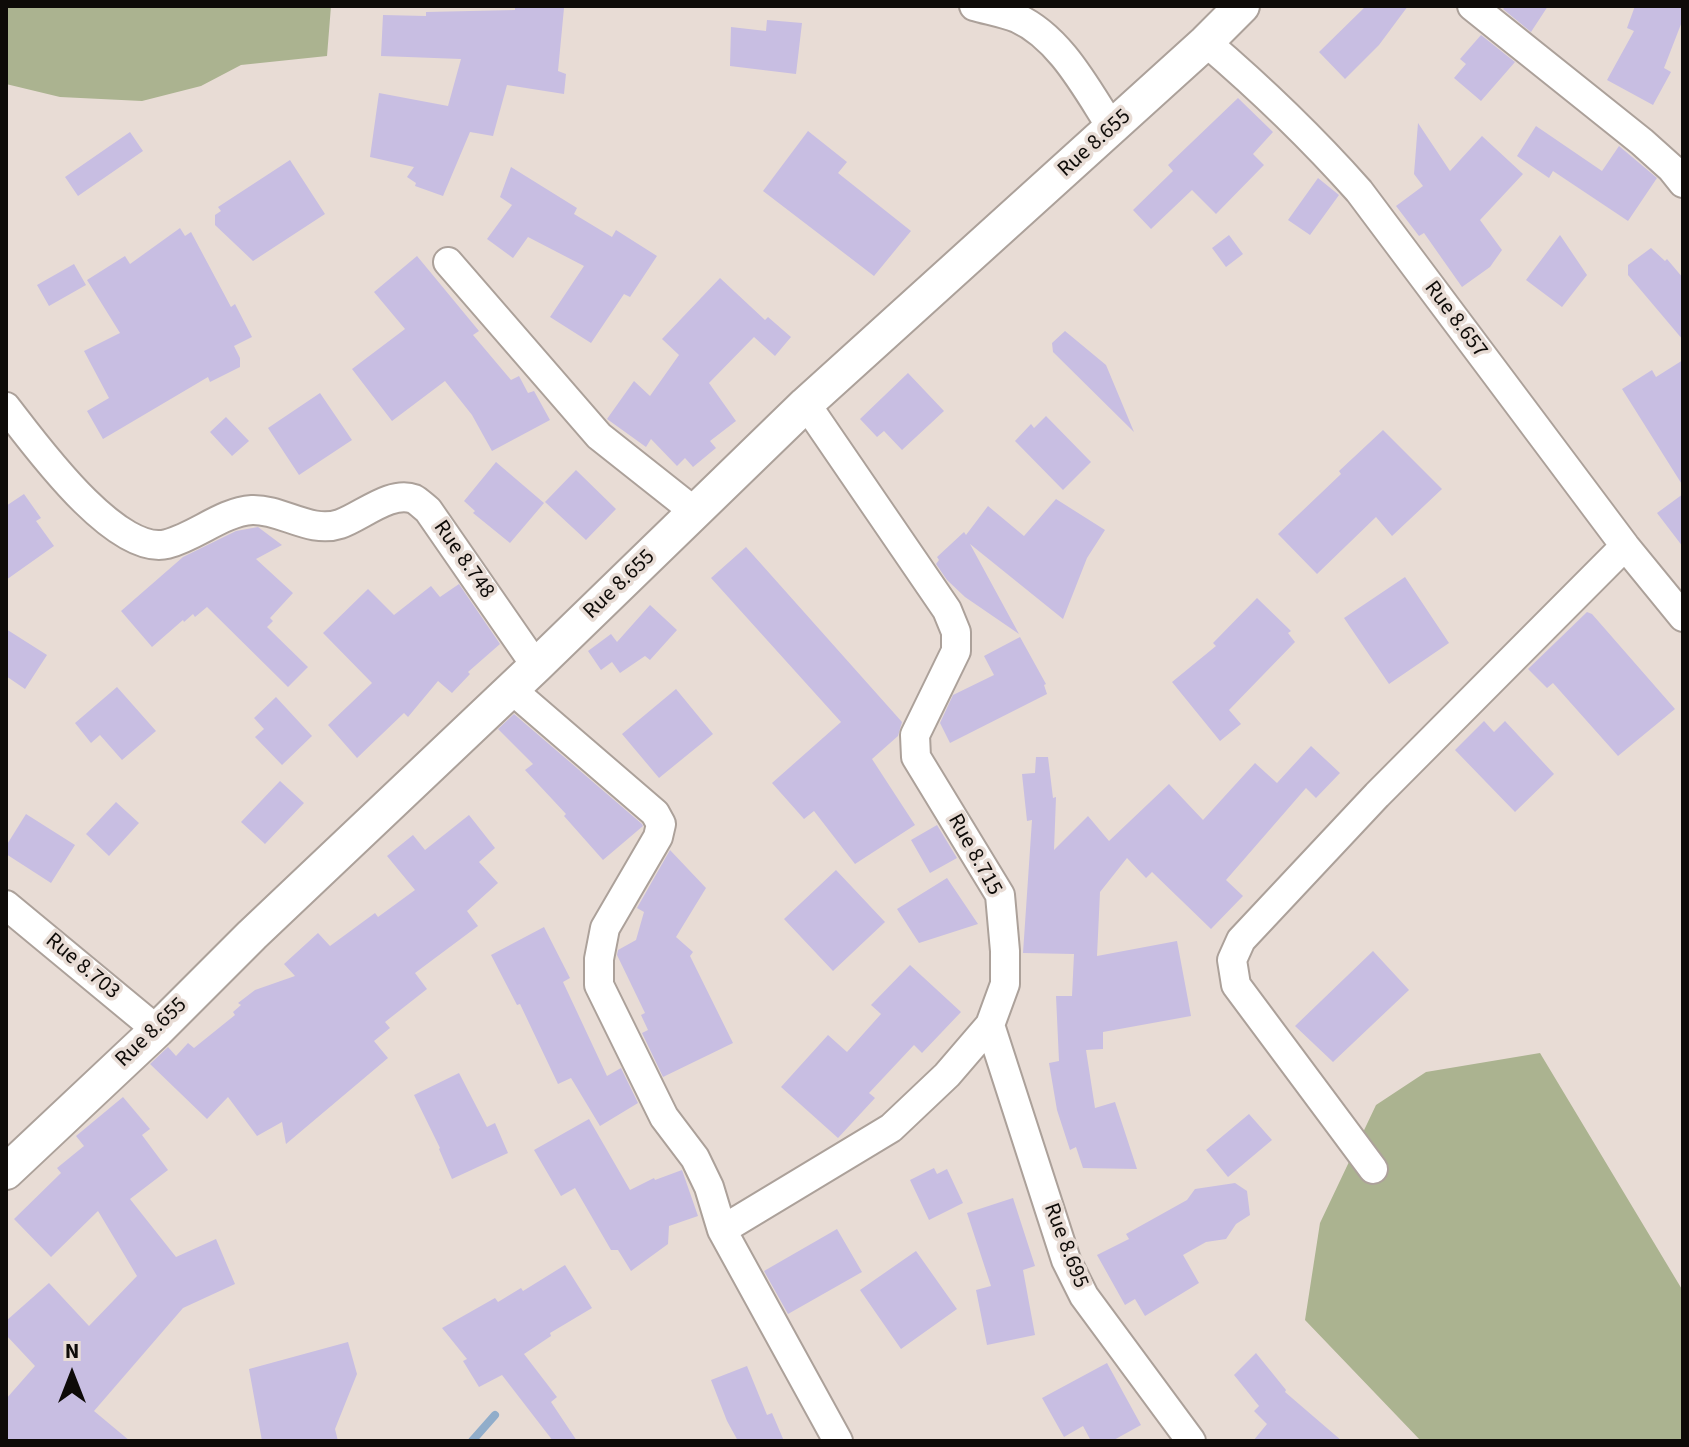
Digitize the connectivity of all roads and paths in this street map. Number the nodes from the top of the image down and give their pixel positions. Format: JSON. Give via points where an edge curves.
{"nodes":[{"id":1,"x":974,"y":6,"type":"edge"},
{"id":2,"x":1242,"y":6,"type":"edge"},
{"id":3,"x":1472,"y":6,"type":"edge"},
{"id":4,"x":1206,"y":42,"type":"junction"},
{"id":5,"x":1112,"y":128,"type":"junction"},
{"id":6,"x":1683,"y":183,"type":"edge"},
{"id":7,"x":448,"y":262,"type":"dead end"},
{"id":8,"x":806,"y":404,"type":"junction"},
{"id":9,"x":6,"y":407,"type":"edge"},
{"id":10,"x":695,"y":512,"type":"junction"},
{"id":11,"x":1625,"y":546,"type":"junction"},
{"id":12,"x":1683,"y":617,"type":"edge"},
{"id":13,"x":536,"y":666,"type":"junction"},
{"id":14,"x":511,"y":689,"type":"junction"},
{"id":15,"x":6,"y":905,"type":"edge"},
{"id":16,"x":990,"y":1025,"type":"junction"},
{"id":17,"x":157,"y":1030,"type":"junction"},
{"id":18,"x":1373,"y":1169,"type":"dead end"},
{"id":19,"x":6,"y":1172,"type":"edge"},
{"id":20,"x":722,"y":1230,"type":"junction"},
{"id":21,"x":838,"y":1441,"type":"edge"},
{"id":22,"x":1191,"y":1441,"type":"edge"}],
"edges":[{"from":1,"to":5,"type":"street","via":[[1018,19],[1049,40]]},
{"from":2,"to":4,"type":"street","name":"Rue 8.655"},
{"from":3,"to":6,"type":"street","via":[[1642,142]]},
{"from":4,"to":5,"type":"street","name":"Rue 8.655"},
{"from":4,"to":11,"type":"street","name":"Rue 8.657","via":[[1261,89],[1359,191]]},
{"from":5,"to":8,"type":"street","name":"Rue 8.655"},
{"from":7,"to":10,"type":"street","via":[[599,436]]},
{"from":8,"to":10,"type":"street","name":"Rue 8.655"},
{"from":8,"to":16,"type":"street","name":"Rue 8.715","via":[[947,610],[956,632],[956,651],[915,735],[916,757],[1000,895],[1005,984]]},
{"from":9,"to":13,"type":"street","name":"Rue 8.748","via":[[98,516],[133,538],[164,545],[235,512],[255,510],[330,527],[394,499],[413,499],[428,510]]},
{"from":10,"to":13,"type":"street","name":"Rue 8.655"},
{"from":11,"to":12,"type":"street","name":"Rue 8.657"},
{"from":11,"to":18,"type":"street","via":[[1377,795],[1241,940],[1232,960],[1236,985]]},
{"from":13,"to":14,"type":"street","name":"Rue 8.655"},
{"from":14,"to":17,"type":"street","name":"Rue 8.655"},
{"from":14,"to":20,"type":"street","via":[[655,813],[661,824],[605,928],[599,985],[664,1117],[695,1158]]},
{"from":15,"to":17,"type":"street","name":"Rue 8.703"},
{"from":16,"to":20,"type":"street","name":"Rue 8.715","via":[[891,1128]]},
{"from":16,"to":22,"type":"street","name":"Rue 8.695","via":[[1066,1260],[1084,1296]]},
{"from":17,"to":19,"type":"street","name":"Rue 8.655"},
{"from":20,"to":21,"type":"street"}]}
